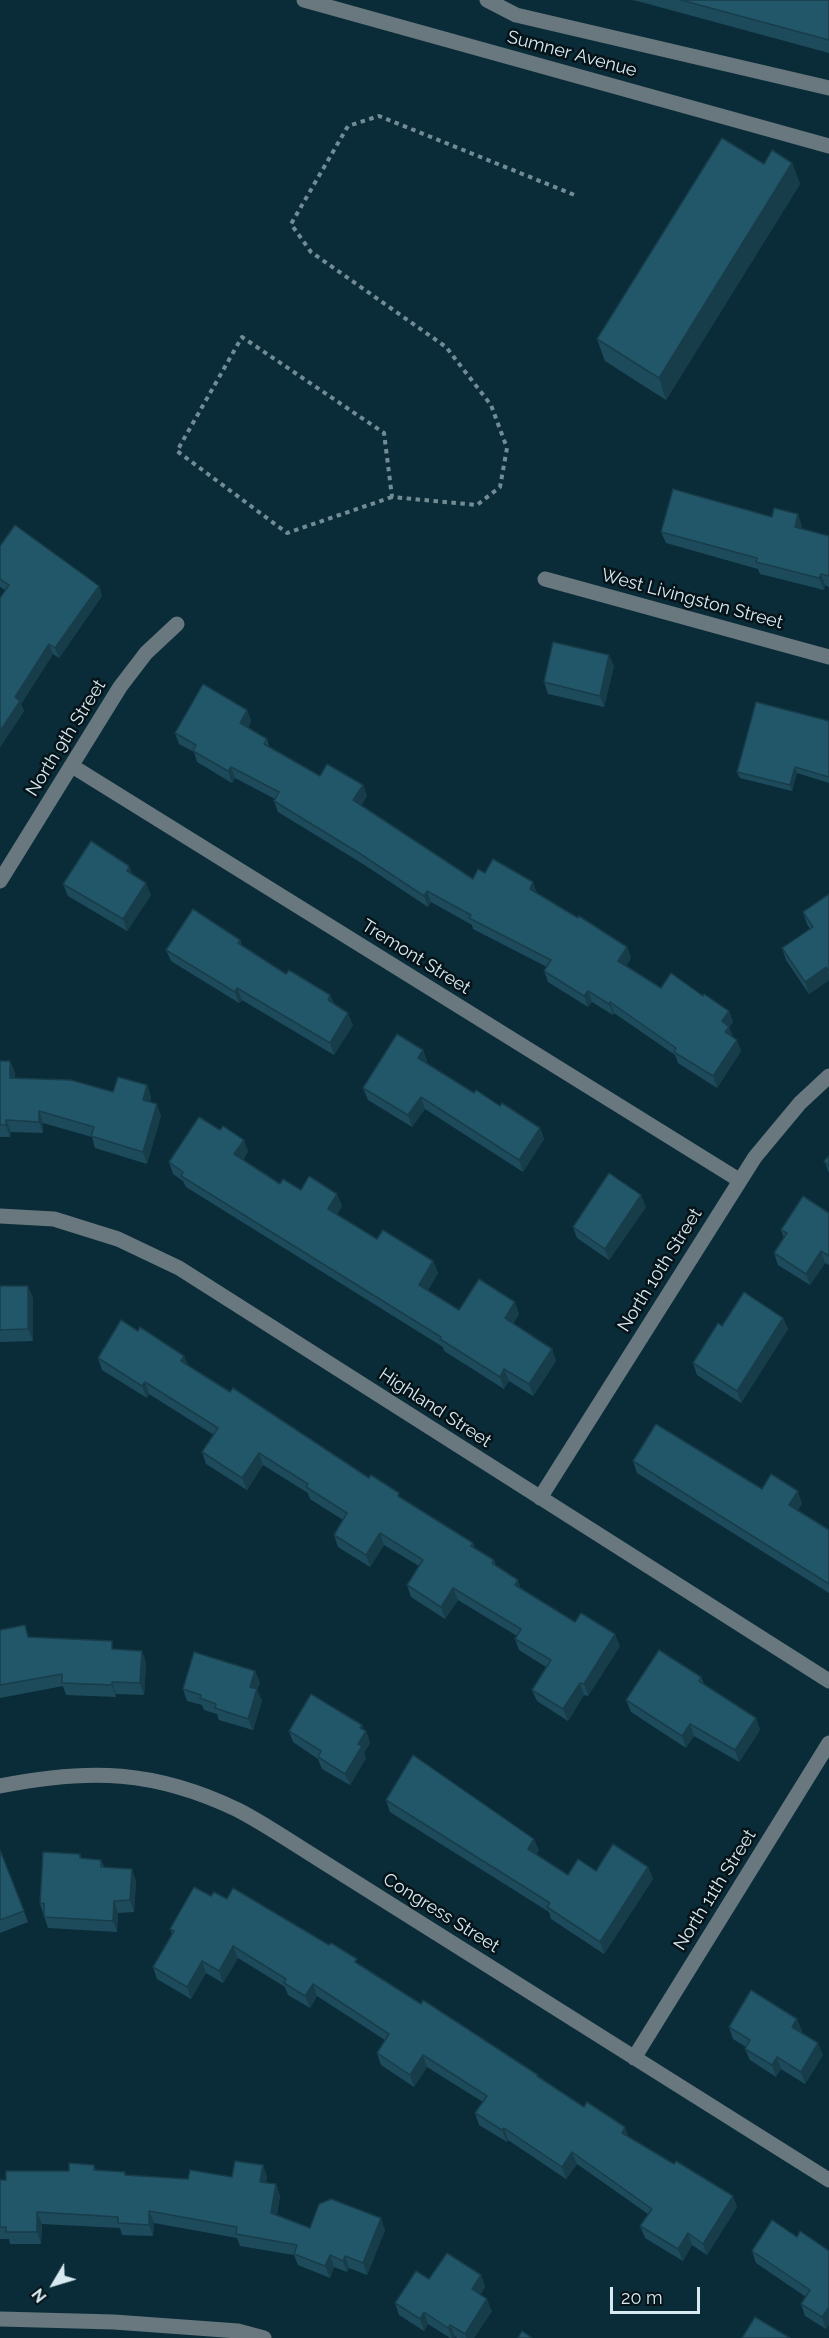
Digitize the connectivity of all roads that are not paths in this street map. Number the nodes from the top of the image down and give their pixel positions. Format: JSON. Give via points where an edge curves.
{"nodes":[{"id":1,"x":304,"y":0,"type":"edge"},
{"id":2,"x":487,"y":0,"type":"edge"},
{"id":3,"x":334,"y":4,"type":"edge"},
{"id":4,"x":829,"y":88,"type":"edge"},
{"id":5,"x":829,"y":146,"type":"edge"},
{"id":6,"x":544,"y":579,"type":"dead end"},
{"id":7,"x":177,"y":624,"type":"dead end"},
{"id":8,"x":829,"y":657,"type":"edge"},
{"id":9,"x":72,"y":766,"type":"junction"},
{"id":10,"x":0,"y":881,"type":"edge"},
{"id":11,"x":829,"y":1076,"type":"edge"},
{"id":12,"x":740,"y":1180,"type":"junction"},
{"id":13,"x":0,"y":1216,"type":"edge"},
{"id":14,"x":540,"y":1498,"type":"junction"},
{"id":15,"x":829,"y":1681,"type":"edge"},
{"id":16,"x":829,"y":1743,"type":"edge"},
{"id":17,"x":0,"y":1786,"type":"edge"},
{"id":18,"x":634,"y":2058,"type":"junction"},
{"id":19,"x":829,"y":2180,"type":"edge"},
{"id":20,"x":0,"y":2319,"type":"edge"},
{"id":21,"x":264,"y":2338,"type":"edge"}],
"edges":[{"from":1,"to":3,"type":"street","name":"Sumner Avenue"},
{"from":2,"to":4,"type":"street","via":[[516,15]]},
{"from":3,"to":5,"type":"street","name":"Sumner Avenue"},
{"from":6,"to":8,"type":"street","name":"West Livingston Street"},
{"from":7,"to":9,"type":"street","name":"North 9th Street","via":[[146,653],[120,687]]},
{"from":9,"to":10,"type":"street","name":"North 9th Street"},
{"from":9,"to":12,"type":"street","name":"Tremont Street"},
{"from":11,"to":12,"type":"street","name":"North 10th Street","via":[[800,1103]]},
{"from":12,"to":14,"type":"street","name":"North 10th Street"},
{"from":13,"to":14,"type":"street","name":"Highland Street","via":[[54,1219],[118,1239],[179,1268]]},
{"from":14,"to":15,"type":"street","name":"Highland Street"},
{"from":16,"to":18,"type":"street","name":"North 11th Street"},
{"from":17,"to":18,"type":"street","name":"Congress Street","via":[[99,1773],[152,1779],[202,1794],[240,1811],[317,1858]]},
{"from":18,"to":19,"type":"street","name":"Congress Street"},
{"from":20,"to":21,"type":"street","via":[[114,2322],[238,2331]]}]}
